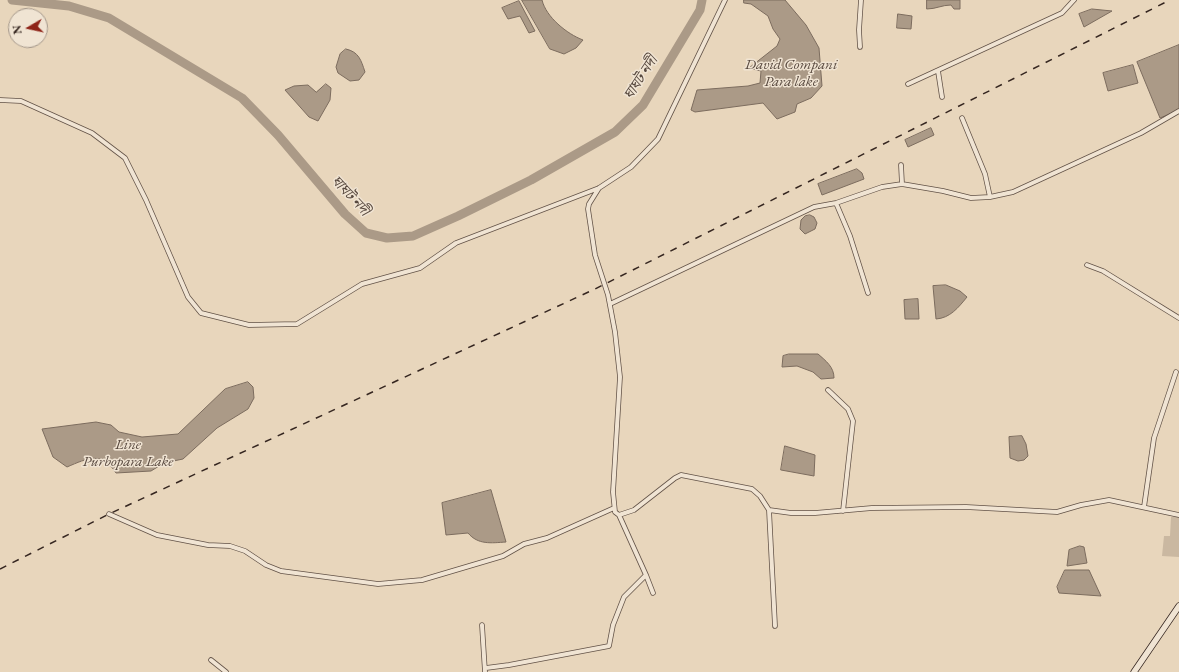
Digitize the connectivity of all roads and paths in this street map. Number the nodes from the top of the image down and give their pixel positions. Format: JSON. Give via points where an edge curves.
{"nodes":[{"id":1,"x":725,"y":0,"type":"edge"},
{"id":2,"x":861,"y":0,"type":"edge"},
{"id":3,"x":1074,"y":0,"type":"edge"},
{"id":4,"x":860,"y":47,"type":"dead end"},
{"id":5,"x":938,"y":71,"type":"junction"},
{"id":6,"x":908,"y":84,"type":"dead end"},
{"id":7,"x":942,"y":97,"type":"dead end"},
{"id":8,"x":0,"y":100,"type":"edge"},
{"id":9,"x":1179,"y":111,"type":"edge"},
{"id":10,"x":962,"y":118,"type":"dead end"},
{"id":11,"x":901,"y":165,"type":"dead end"},
{"id":12,"x":902,"y":184,"type":"junction"},
{"id":13,"x":599,"y":188,"type":"junction"},
{"id":14,"x":990,"y":197,"type":"junction"},
{"id":15,"x":836,"y":203,"type":"junction"},
{"id":16,"x":1087,"y":265,"type":"dead end"},
{"id":17,"x":868,"y":293,"type":"dead end"},
{"id":18,"x":610,"y":304,"type":"junction"},
{"id":19,"x":1179,"y":318,"type":"edge"},
{"id":20,"x":1176,"y":372,"type":"dead end"},
{"id":21,"x":828,"y":390,"type":"dead end"},
{"id":22,"x":1144,"y":507,"type":"junction"},
{"id":23,"x":614,"y":508,"type":"junction"},
{"id":24,"x":769,"y":510,"type":"junction"},
{"id":25,"x":842,"y":511,"type":"junction"},
{"id":26,"x":109,"y":514,"type":"dead end"},
{"id":27,"x":619,"y":515,"type":"junction"},
{"id":28,"x":1179,"y":515,"type":"edge"},
{"id":29,"x":646,"y":575,"type":"junction"},
{"id":30,"x":653,"y":593,"type":"dead end"},
{"id":31,"x":1179,"y":606,"type":"edge"},
{"id":32,"x":1176,"y":615,"type":"edge"},
{"id":33,"x":482,"y":625,"type":"dead end"},
{"id":34,"x":775,"y":626,"type":"dead end"},
{"id":35,"x":211,"y":660,"type":"dead end"},
{"id":36,"x":486,"y":670,"type":"edge"},
{"id":37,"x":226,"y":672,"type":"edge"},
{"id":38,"x":1134,"y":672,"type":"edge"}],
"edges":[{"from":1,"to":13,"type":"street","via":[[658,139],[631,167]]},
{"from":2,"to":4,"type":"street"},
{"from":3,"to":5,"type":"street","via":[[1062,13]]},
{"from":5,"to":6,"type":"street"},
{"from":5,"to":7,"type":"street"},
{"from":8,"to":13,"type":"street","via":[[21,101],[92,132],[125,158],[188,297],[202,313],[249,325],[297,324],[362,284],[420,268],[456,244]]},
{"from":9,"to":14,"type":"street","via":[[1141,133],[1013,192]]},
{"from":10,"to":14,"type":"street","via":[[984,174]]},
{"from":11,"to":12,"type":"street"},
{"from":12,"to":14,"type":"street","via":[[943,190],[971,198]]},
{"from":12,"to":15,"type":"street","via":[[882,187]]},
{"from":13,"to":18,"type":"street","via":[[588,209],[597,264]]},
{"from":15,"to":17,"type":"street","via":[[850,236]]},
{"from":15,"to":18,"type":"street","via":[[814,207]]},
{"from":16,"to":19,"type":"street","via":[[1103,271]]},
{"from":18,"to":23,"type":"street","via":[[616,332],[621,389]]},
{"from":20,"to":22,"type":"street","via":[[1154,438]]},
{"from":21,"to":25,"type":"street","via":[[848,409],[853,421]]},
{"from":22,"to":25,"type":"street","via":[[1109,500],[1057,512],[966,507],[872,508]]},
{"from":22,"to":28,"type":"street"},
{"from":23,"to":26,"type":"street","via":[[547,538],[524,544],[502,556],[458,571],[422,580],[378,584],[281,571],[230,546],[157,536]]},
{"from":23,"to":27,"type":"street"},
{"from":24,"to":25,"type":"street","via":[[791,513]]},
{"from":24,"to":27,"type":"street","via":[[760,496],[752,490],[681,475],[650,500],[634,510]]},
{"from":24,"to":34,"type":"street"},
{"from":27,"to":29,"type":"street"},
{"from":29,"to":30,"type":"street"},
{"from":29,"to":36,"type":"street","via":[[624,597],[613,625],[609,646]]},
{"from":31,"to":32,"type":"main road"},
{"from":32,"to":38,"type":"main road"},
{"from":33,"to":36,"type":"street"},
{"from":35,"to":37,"type":"street"}]}
